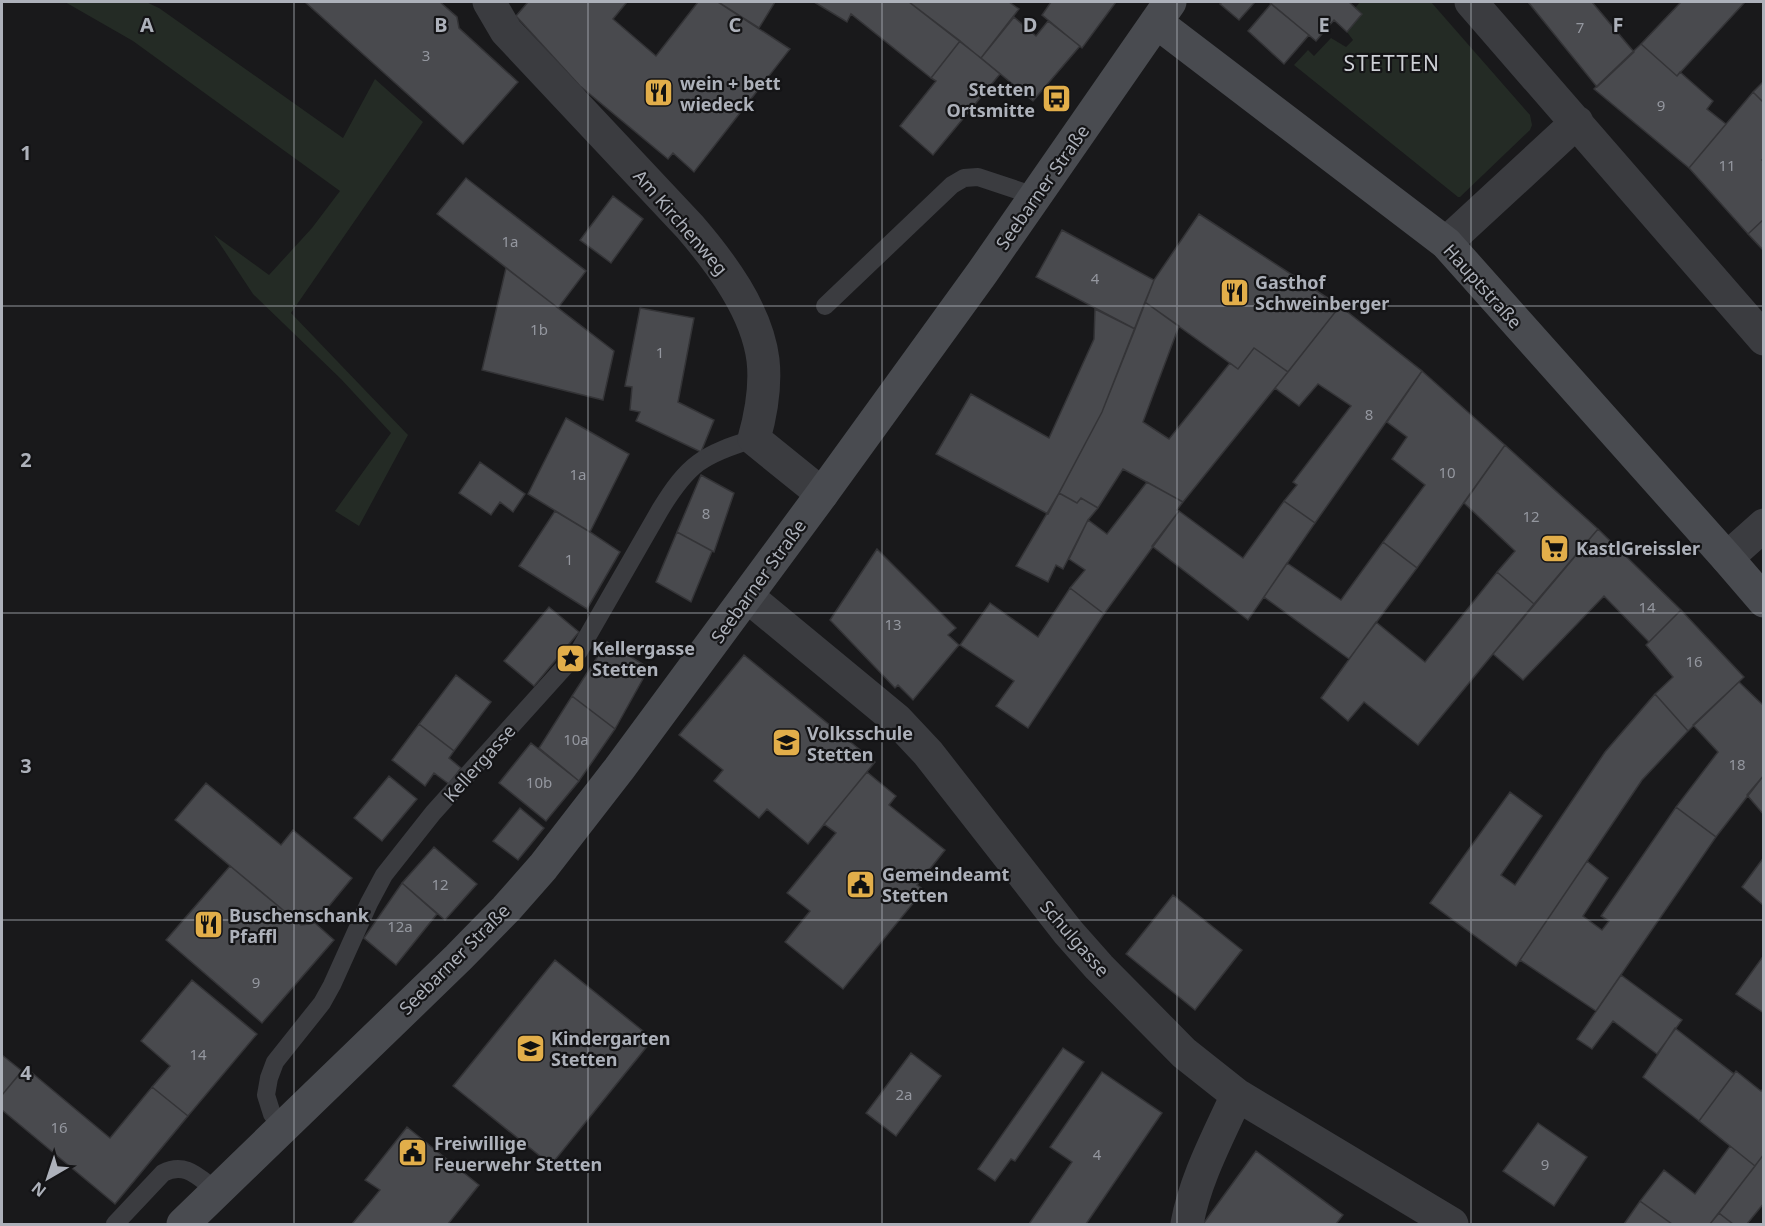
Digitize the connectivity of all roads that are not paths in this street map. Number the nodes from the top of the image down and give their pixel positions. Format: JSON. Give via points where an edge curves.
{"nodes":[{"id":1,"x":489,"y":2,"type":"edge"},
{"id":2,"x":1471,"y":2,"type":"edge"},
{"id":3,"x":1163,"y":12,"type":"edge"},
{"id":4,"x":1577,"y":122,"type":"junction"},
{"id":5,"x":1035,"y":196,"type":"junction"},
{"id":6,"x":1446,"y":243,"type":"junction"},
{"id":7,"x":825,"y":306,"type":"dead end"},
{"id":8,"x":1764,"y":339,"type":"edge"},
{"id":9,"x":754,"y":439,"type":"junction"},
{"id":10,"x":822,"y":494,"type":"junction"},
{"id":11,"x":1764,"y":525,"type":"edge"},
{"id":12,"x":1728,"y":558,"type":"junction"},
{"id":13,"x":747,"y":596,"type":"junction"},
{"id":14,"x":1764,"y":601,"type":"edge"},
{"id":15,"x":1238,"y":1095,"type":"junction"},
{"id":16,"x":282,"y":1128,"type":"junction"},
{"id":17,"x":216,"y":1191,"type":"junction"},
{"id":18,"x":115,"y":1224,"type":"edge"},
{"id":19,"x":183,"y":1224,"type":"edge"},
{"id":20,"x":1187,"y":1224,"type":"edge"},
{"id":21,"x":1452,"y":1224,"type":"edge"}],
"edges":[{"from":1,"to":9,"type":"street","name":"Am Kirchenweg","via":[[506,31],[690,227],[732,282],[758,338],[763,361],[761,414]]},
{"from":2,"to":4,"type":"street"},
{"from":3,"to":5,"type":"main road","name":"Seebarner Straße"},
{"from":3,"to":6,"type":"main road","name":"Hauptstraße"},
{"from":4,"to":6,"type":"street"},
{"from":4,"to":8,"type":"street"},
{"from":5,"to":7,"type":"lane","via":[[978,177],[964,178]]},
{"from":5,"to":10,"type":"main road","name":"Seebarner Straße"},
{"from":6,"to":12,"type":"main road","name":"Hauptstraße"},
{"from":9,"to":10,"type":"street"},
{"from":9,"to":16,"type":"lane","name":"Kellergasse","via":[[726,447],[688,469],[579,651],[433,813],[384,875],[327,994],[275,1062],[266,1095]]},
{"from":10,"to":13,"type":"main road","name":"Seebarner Straße"},
{"from":11,"to":12,"type":"street"},
{"from":12,"to":14,"type":"main road","name":"Hauptstraße"},
{"from":13,"to":15,"type":"street","name":"Schulgasse","via":[[913,736],[1098,967],[1184,1053]]},
{"from":13,"to":16,"type":"main road","name":"Seebarner Straße","via":[[543,867],[458,958]]},
{"from":15,"to":20,"type":"street","via":[[1208,1159]]},
{"from":15,"to":21,"type":"street","name":"Schulgasse"},
{"from":16,"to":17,"type":"main road","name":"Seebarner Straße"},
{"from":17,"to":18,"type":"lane","via":[[192,1172],[171,1169]]},
{"from":17,"to":19,"type":"main road","name":"Seebarner Straße"}]}
